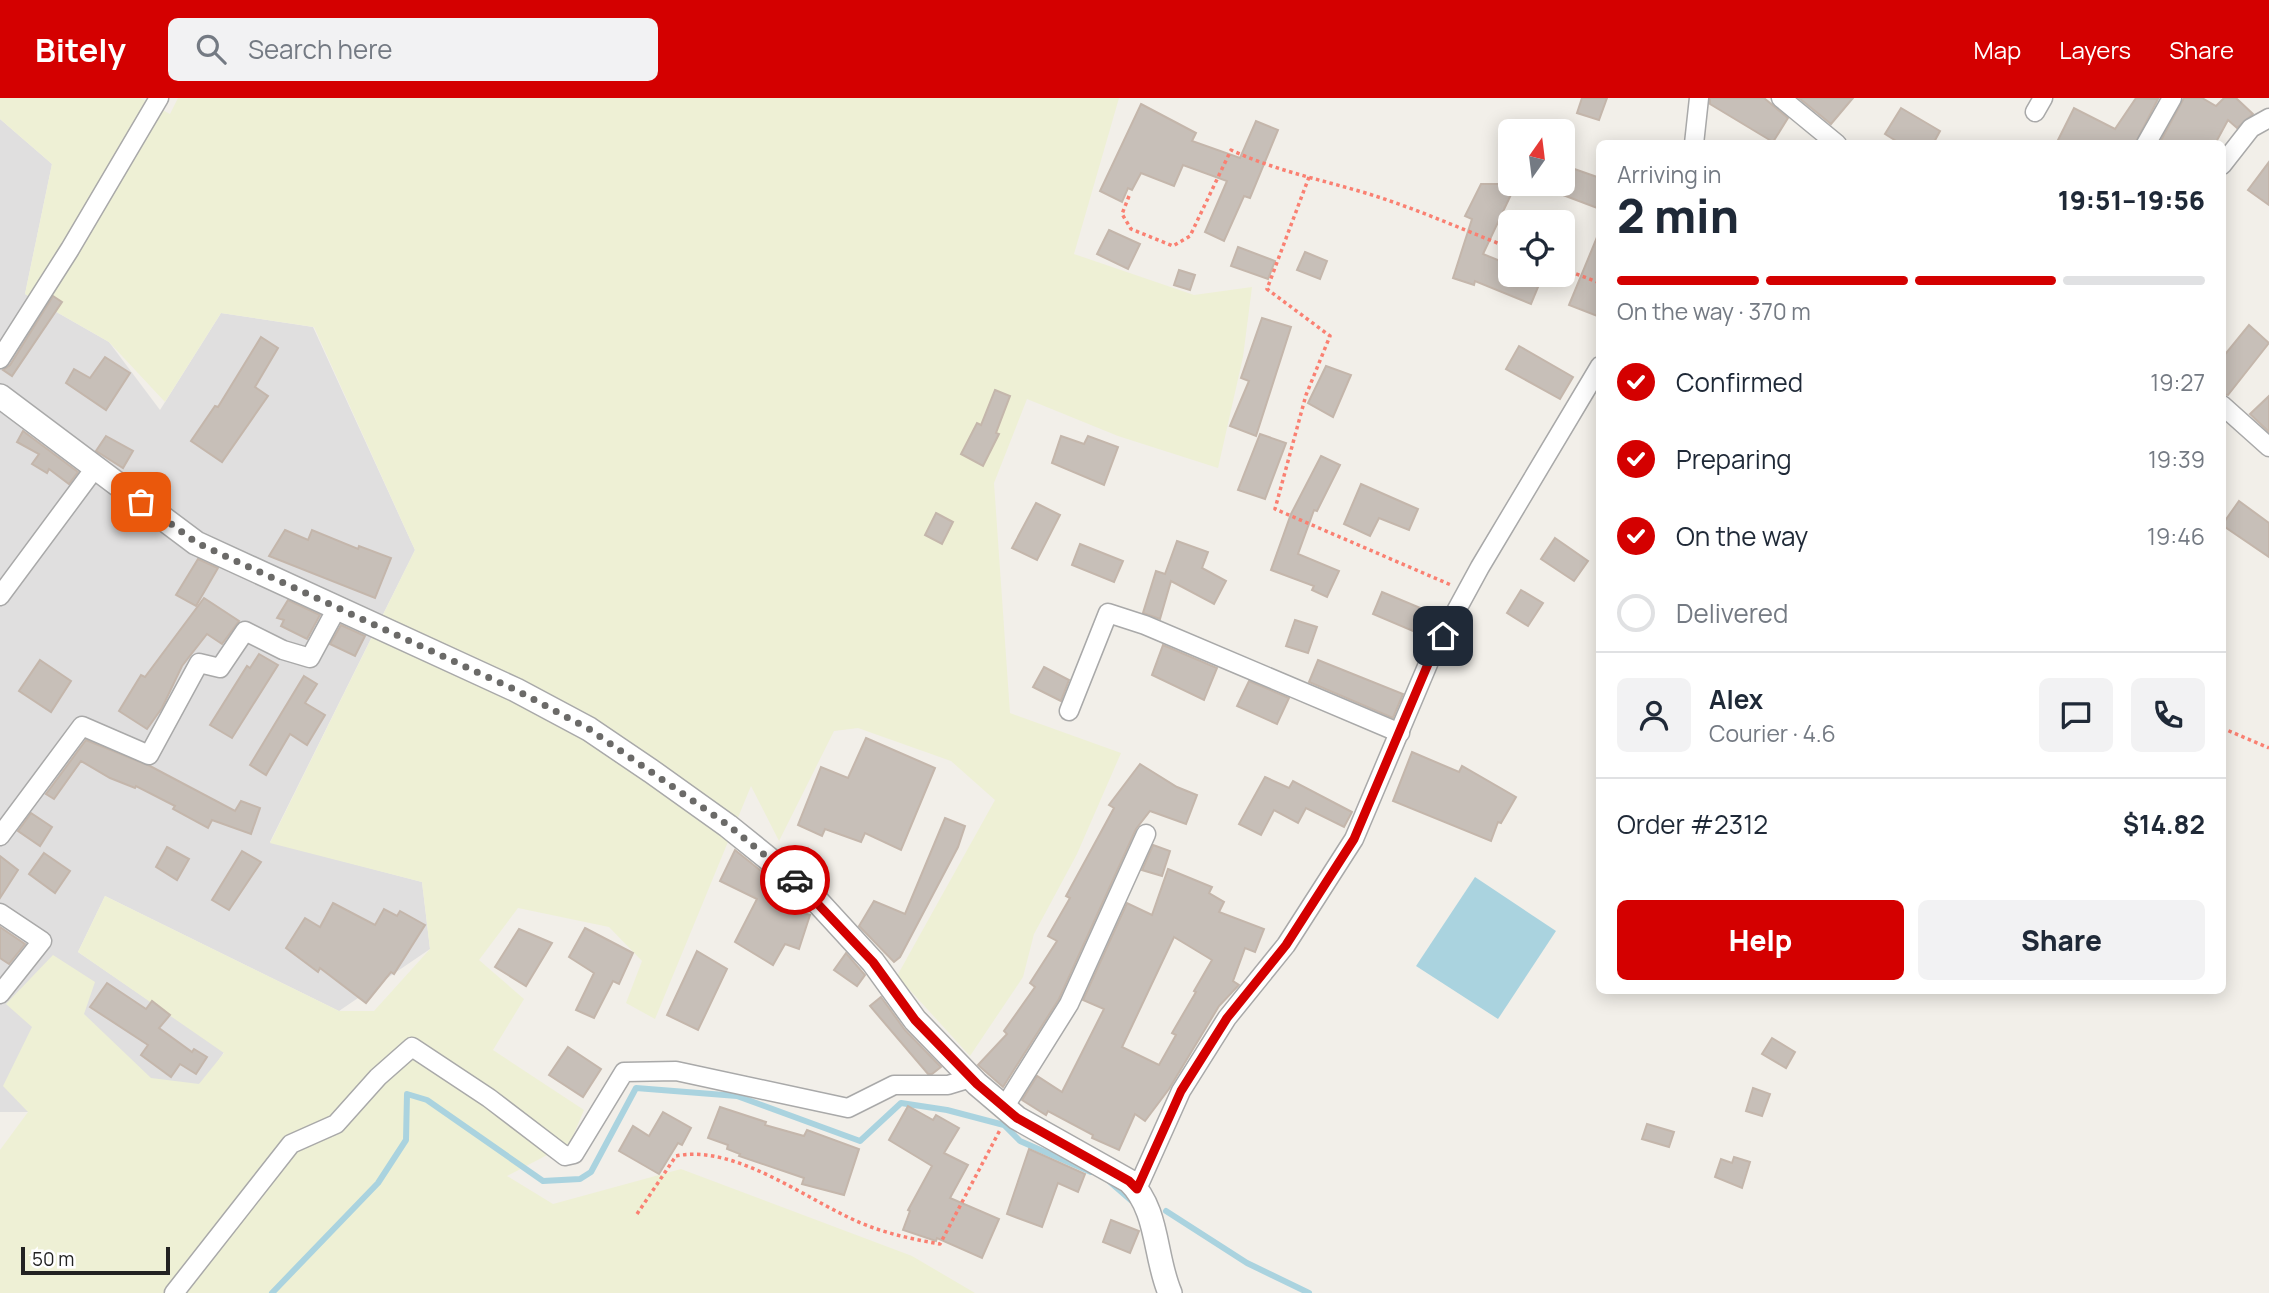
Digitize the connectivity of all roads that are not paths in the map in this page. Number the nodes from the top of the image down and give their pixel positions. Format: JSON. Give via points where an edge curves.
{"nodes":[{"id":1,"x":159,"y":98,"type":"edge"},
{"id":2,"x":1699,"y":98,"type":"edge"},
{"id":3,"x":1781,"y":98,"type":"edge"},
{"id":4,"x":2172,"y":98,"type":"edge"},
{"id":5,"x":2269,"y":118,"type":"edge"},
{"id":6,"x":1694,"y":140,"type":"edge"},
{"id":7,"x":1832,"y":140,"type":"edge"},
{"id":8,"x":2148,"y":140,"type":"edge"},
{"id":9,"x":2226,"y":160,"type":"edge"},
{"id":10,"x":0,"y":359,"type":"edge"},
{"id":11,"x":1596,"y":373,"type":"edge"},
{"id":12,"x":0,"y":396,"type":"edge"},
{"id":13,"x":2226,"y":409,"type":"edge"},
{"id":14,"x":2269,"y":447,"type":"edge"},
{"id":15,"x":95,"y":468,"type":"junction"},
{"id":16,"x":0,"y":596,"type":"edge"},
{"id":17,"x":337,"y":608,"type":"junction"},
{"id":18,"x":1069,"y":711,"type":"dead end"},
{"id":19,"x":1400,"y":733,"type":"junction"},
{"id":20,"x":1146,"y":834,"type":"dead end"},
{"id":21,"x":0,"y":836,"type":"edge"},
{"id":22,"x":0,"y":913,"type":"edge"},
{"id":23,"x":0,"y":994,"type":"edge"},
{"id":24,"x":971,"y":1078,"type":"junction"},
{"id":25,"x":1005,"y":1106,"type":"junction"},
{"id":26,"x":1137,"y":1189,"type":"junction"},
{"id":27,"x":174,"y":1293,"type":"edge"},
{"id":28,"x":1170,"y":1293,"type":"edge"}],
"edges":[{"from":1,"to":10,"type":"street"},
{"from":2,"to":6,"type":"street"},
{"from":3,"to":7,"type":"street"},
{"from":4,"to":8,"type":"street"},
{"from":5,"to":9,"type":"street","via":[[2251,128]]},
{"from":11,"to":19,"type":"street","via":[[1431,657]]},
{"from":12,"to":15,"type":"street"},
{"from":13,"to":14,"type":"street"},
{"from":15,"to":16,"type":"street"},
{"from":15,"to":17,"type":"street","via":[[197,543]]},
{"from":17,"to":21,"type":"street","via":[[310,658],[245,631],[220,668],[199,663],[149,755],[82,726]]},
{"from":17,"to":24,"type":"street","via":[[516,690],[589,729],[728,825],[806,889],[873,962],[915,1020]]},
{"from":18,"to":19,"type":"street","via":[[1108,613]]},
{"from":19,"to":26,"type":"street","via":[[1354,839],[1286,945],[1227,1018],[1181,1091]]},
{"from":20,"to":25,"type":"street","via":[[1069,1003]]},
{"from":22,"to":23,"type":"street","via":[[43,941]]},
{"from":24,"to":25,"type":"street"},
{"from":24,"to":27,"type":"street","via":[[948,1085],[894,1085],[848,1108],[676,1071],[624,1072],[574,1154],[565,1156],[412,1047],[336,1124],[291,1144]]},
{"from":25,"to":26,"type":"street","via":[[1017,1118]]},
{"from":26,"to":28,"type":"street","via":[[1149,1211]]}]}
